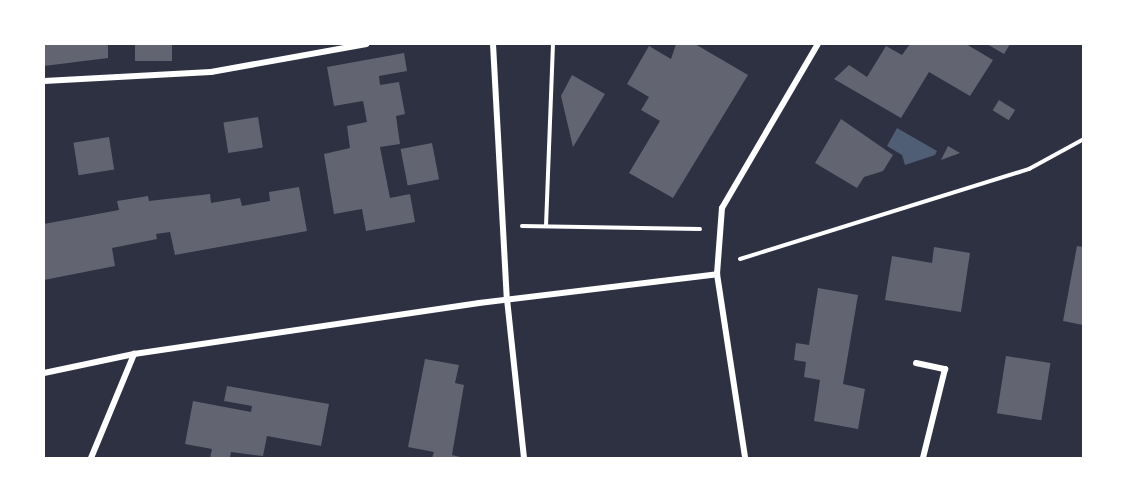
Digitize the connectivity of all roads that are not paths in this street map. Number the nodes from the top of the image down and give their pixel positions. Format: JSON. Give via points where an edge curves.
{"nodes":[{"id":1,"x":368,"y":44,"type":"edge"},
{"id":2,"x":493,"y":44,"type":"edge"},
{"id":3,"x":818,"y":44,"type":"edge"},
{"id":4,"x":44,"y":81,"type":"edge"},
{"id":5,"x":717,"y":274,"type":"junction"},
{"id":6,"x":507,"y":299,"type":"junction"},
{"id":7,"x":134,"y":354,"type":"junction"},
{"id":8,"x":916,"y":363,"type":"dead end"},
{"id":9,"x":44,"y":373,"type":"edge"},
{"id":10,"x":91,"y":459,"type":"edge"},
{"id":11,"x":524,"y":459,"type":"edge"},
{"id":12,"x":745,"y":459,"type":"edge"},
{"id":13,"x":923,"y":459,"type":"edge"}],
"edges":[{"from":1,"to":4,"type":"street","via":[[211,72]]},
{"from":2,"to":6,"type":"street"},
{"from":3,"to":5,"type":"street","via":[[722,208]]},
{"from":5,"to":6,"type":"street"},
{"from":5,"to":12,"type":"street"},
{"from":6,"to":7,"type":"street"},
{"from":6,"to":11,"type":"street"},
{"from":7,"to":9,"type":"street"},
{"from":7,"to":10,"type":"street"},
{"from":8,"to":13,"type":"street","via":[[945,369]]}]}
